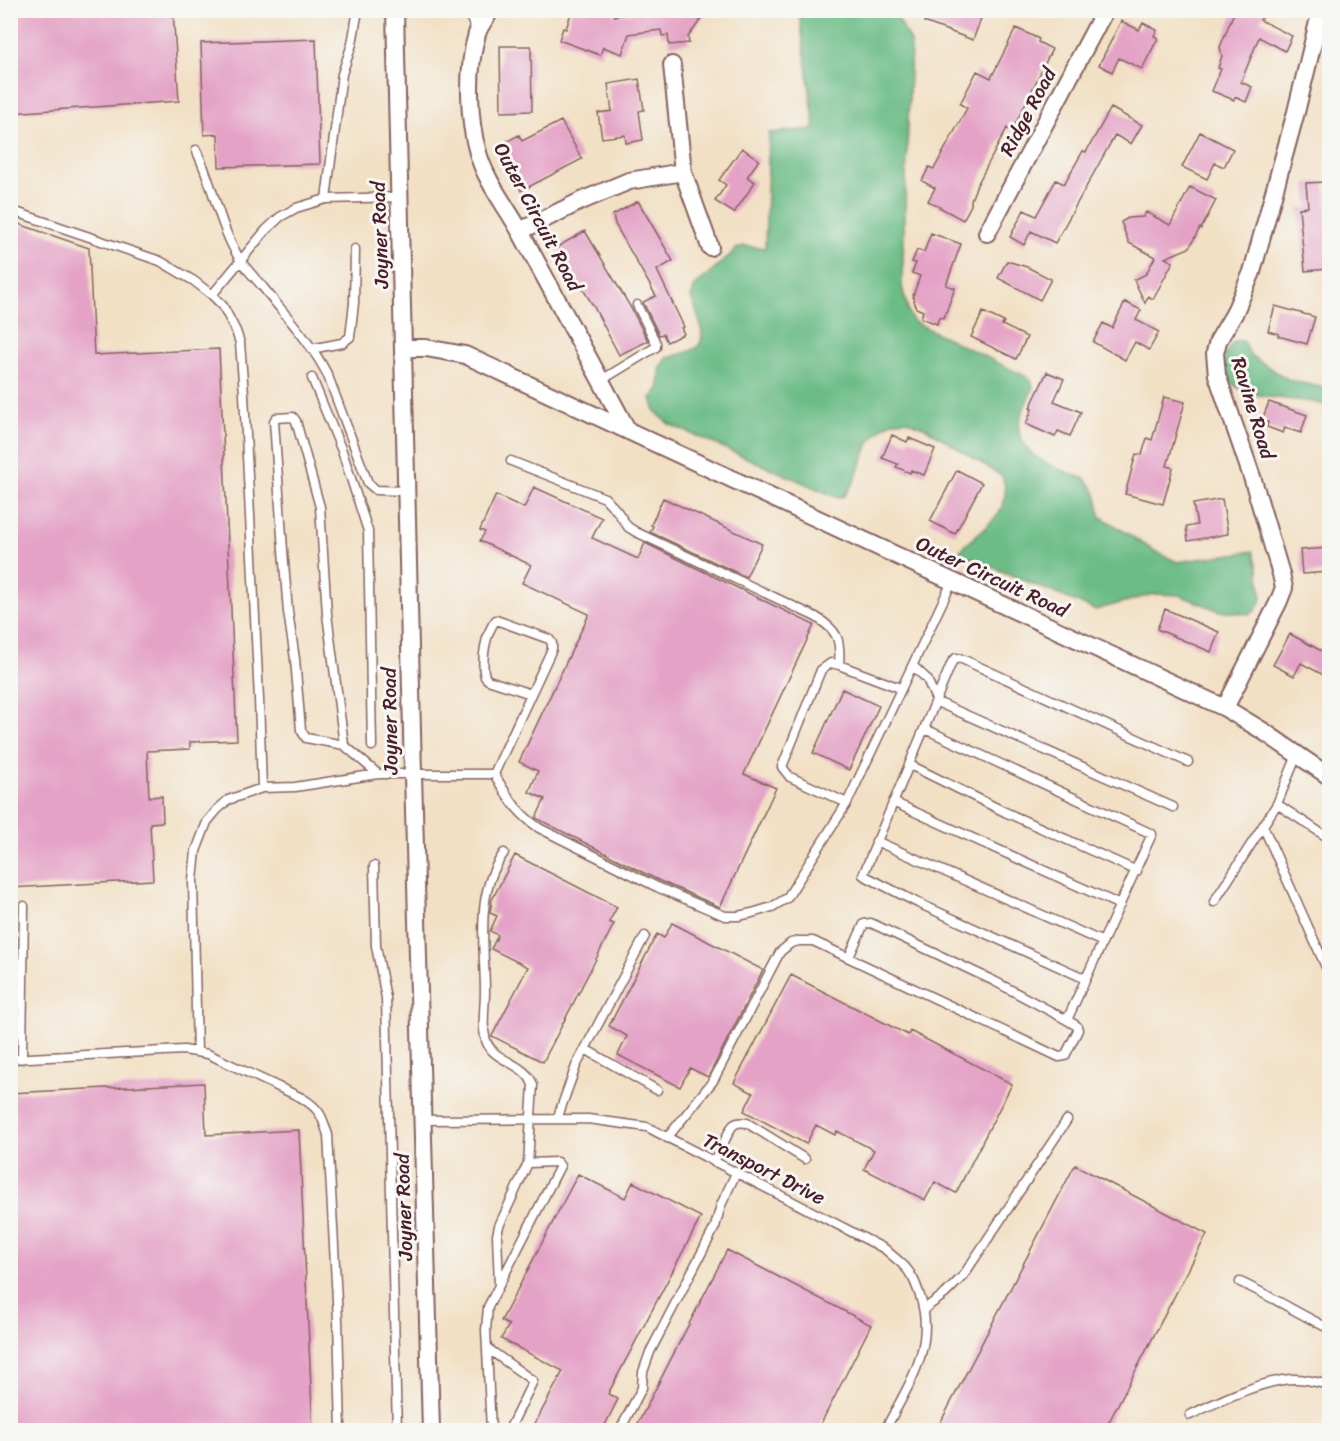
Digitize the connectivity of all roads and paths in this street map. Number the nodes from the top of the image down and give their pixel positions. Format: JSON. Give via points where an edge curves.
{"nodes":[{"id":1,"x":358,"y":10,"type":"edge"},
{"id":2,"x":394,"y":10,"type":"edge"},
{"id":3,"x":467,"y":10,"type":"edge"},
{"id":4,"x":490,"y":10,"type":"edge"},
{"id":5,"x":1105,"y":10,"type":"edge"},
{"id":6,"x":1321,"y":10,"type":"edge"},
{"id":7,"x":477,"y":32,"type":"junction"},
{"id":8,"x":672,"y":64,"type":"dead end"},
{"id":9,"x":196,"y":150,"type":"dead end"},
{"id":10,"x":683,"y":172,"type":"junction"},
{"id":11,"x":400,"y":197,"type":"junction"},
{"id":12,"x":326,"y":199,"type":"junction"},
{"id":13,"x":10,"y":210,"type":"edge"},
{"id":14,"x":520,"y":231,"type":"junction"},
{"id":15,"x":987,"y":233,"type":"dead end"},
{"id":16,"x":710,"y":248,"type":"dead end"},
{"id":17,"x":355,"y":249,"type":"dead end"},
{"id":18,"x":241,"y":261,"type":"junction"},
{"id":19,"x":212,"y":295,"type":"junction"},
{"id":20,"x":637,"y":305,"type":"dead end"},
{"id":21,"x":404,"y":348,"type":"junction"},
{"id":22,"x":311,"y":349,"type":"junction"},
{"id":23,"x":312,"y":378,"type":"dead end"},
{"id":24,"x":600,"y":381,"type":"junction"},
{"id":25,"x":628,"y":431,"type":"junction"},
{"id":26,"x":511,"y":461,"type":"dead end"},
{"id":27,"x":407,"y":491,"type":"junction"},
{"id":28,"x":952,"y":582,"type":"junction"},
{"id":29,"x":839,"y":665,"type":"junction"},
{"id":30,"x":913,"y":666,"type":"junction"},
{"id":31,"x":900,"y":688,"type":"junction"},
{"id":32,"x":531,"y":694,"type":"junction"},
{"id":33,"x":937,"y":702,"type":"junction"},
{"id":34,"x":1225,"y":708,"type":"junction"},
{"id":35,"x":925,"y":729,"type":"junction"},
{"id":36,"x":344,"y":745,"type":"junction"},
{"id":37,"x":372,"y":746,"type":"dead end"},
{"id":38,"x":1297,"y":755,"type":"junction"},
{"id":39,"x":1188,"y":762,"type":"dead end"},
{"id":40,"x":910,"y":765,"type":"junction"},
{"id":41,"x":378,"y":774,"type":"junction"},
{"id":42,"x":412,"y":774,"type":"junction"},
{"id":43,"x":494,"y":774,"type":"junction"},
{"id":44,"x":1329,"y":777,"type":"edge"},
{"id":45,"x":262,"y":788,"type":"junction"},
{"id":46,"x":893,"y":802,"type":"junction"},
{"id":47,"x":847,"y":803,"type":"junction"},
{"id":48,"x":1277,"y":804,"type":"junction"},
{"id":49,"x":1173,"y":807,"type":"dead end"},
{"id":50,"x":1263,"y":826,"type":"junction"},
{"id":51,"x":1329,"y":840,"type":"edge"},
{"id":52,"x":876,"y":841,"type":"junction"},
{"id":53,"x":504,"y":853,"type":"dead end"},
{"id":54,"x":374,"y":866,"type":"dead end"},
{"id":55,"x":1137,"y":871,"type":"junction"},
{"id":56,"x":1214,"y":902,"type":"dead end"},
{"id":57,"x":24,"y":906,"type":"dead end"},
{"id":58,"x":1120,"y":906,"type":"junction"},
{"id":59,"x":645,"y":936,"type":"dead end"},
{"id":60,"x":1103,"y":942,"type":"junction"},
{"id":61,"x":849,"y":957,"type":"junction"},
{"id":62,"x":1329,"y":976,"type":"edge"},
{"id":63,"x":1086,"y":979,"type":"junction"},
{"id":64,"x":1067,"y":1020,"type":"junction"},
{"id":65,"x":585,"y":1049,"type":"junction"},
{"id":66,"x":197,"y":1052,"type":"junction"},
{"id":67,"x":10,"y":1059,"type":"edge"},
{"id":68,"x":22,"y":1059,"type":"junction"},
{"id":69,"x":657,"y":1090,"type":"dead end"},
{"id":70,"x":532,"y":1119,"type":"junction"},
{"id":71,"x":557,"y":1119,"type":"junction"},
{"id":72,"x":422,"y":1120,"type":"junction"},
{"id":73,"x":1067,"y":1120,"type":"dead end"},
{"id":74,"x":668,"y":1138,"type":"junction"},
{"id":75,"x":805,"y":1159,"type":"dead end"},
{"id":76,"x":714,"y":1162,"type":"junction"},
{"id":77,"x":528,"y":1163,"type":"junction"},
{"id":78,"x":736,"y":1173,"type":"junction"},
{"id":79,"x":1240,"y":1282,"type":"dead end"},
{"id":80,"x":499,"y":1284,"type":"junction"},
{"id":81,"x":924,"y":1309,"type":"junction"},
{"id":82,"x":1329,"y":1329,"type":"edge"},
{"id":83,"x":487,"y":1348,"type":"junction"},
{"id":84,"x":1329,"y":1385,"type":"edge"},
{"id":85,"x":1190,"y":1415,"type":"dead end"},
{"id":86,"x":341,"y":1431,"type":"edge"},
{"id":87,"x":397,"y":1431,"type":"edge"},
{"id":88,"x":431,"y":1431,"type":"edge"},
{"id":89,"x":491,"y":1431,"type":"edge"},
{"id":90,"x":509,"y":1431,"type":"edge"},
{"id":91,"x":620,"y":1431,"type":"edge"},
{"id":92,"x":885,"y":1431,"type":"edge"}],
"edges":[{"from":1,"to":12,"type":"lane","via":[[342,74]]},
{"from":2,"to":11,"type":"street","name":"Joyner Road"},
{"from":3,"to":7,"type":"lane"},
{"from":4,"to":7,"type":"street","name":"Outer Circuit Road"},
{"from":5,"to":15,"type":"street","name":"Ridge Road"},
{"from":6,"to":34,"type":"street","name":"Ravine Road","via":[[1252,272],[1215,353],[1217,375],[1284,588]]},
{"from":7,"to":14,"type":"street","name":"Outer Circuit Road","via":[[471,97],[478,153]]},
{"from":8,"to":10,"type":"street"},
{"from":9,"to":18,"type":"lane"},
{"from":10,"to":14,"type":"street","via":[[629,181]]},
{"from":10,"to":16,"type":"street"},
{"from":11,"to":12,"type":"lane"},
{"from":11,"to":21,"type":"street","name":"Joyner Road"},
{"from":12,"to":18,"type":"lane","via":[[280,217]]},
{"from":13,"to":19,"type":"lane","via":[[160,261]]},
{"from":14,"to":24,"type":"street","name":"Outer Circuit Road"},
{"from":17,"to":22,"type":"lane","via":[[350,337],[342,343]]},
{"from":18,"to":19,"type":"lane"},
{"from":18,"to":22,"type":"lane"},
{"from":19,"to":45,"type":"lane","via":[[229,316],[240,343]]},
{"from":20,"to":24,"type":"lane","via":[[656,347]]},
{"from":21,"to":25,"type":"street","name":"Outer Circuit Road","via":[[465,355]]},
{"from":21,"to":27,"type":"street","name":"Joyner Road"},
{"from":22,"to":27,"type":"lane","via":[[328,376],[368,483],[376,490]]},
{"from":23,"to":37,"type":"lane","via":[[342,451],[368,531]]},
{"from":24,"to":25,"type":"street","name":"Outer Circuit Road"},
{"from":25,"to":28,"type":"street","name":"Outer Circuit Road"},
{"from":26,"to":29,"type":"lane","via":[[605,498],[636,532],[816,617],[838,638]]},
{"from":27,"to":42,"type":"street","name":"Joyner Road"},
{"from":28,"to":30,"type":"lane"},
{"from":28,"to":34,"type":"street","name":"Outer Circuit Road"},
{"from":29,"to":31,"type":"lane"},
{"from":29,"to":47,"type":"lane","via":[[826,664],[821,670],[782,767],[790,777]]},
{"from":30,"to":31,"type":"lane"},
{"from":30,"to":33,"type":"lane","via":[[927,679]]},
{"from":31,"to":47,"type":"lane"},
{"from":32,"to":32,"type":"lane","via":[[485,677],[489,633],[496,620],[552,643]]},
{"from":32,"to":43,"type":"lane"},
{"from":33,"to":35,"type":"lane"},
{"from":33,"to":39,"type":"lane","via":[[952,662],[962,659]]},
{"from":33,"to":49,"type":"lane"},
{"from":34,"to":38,"type":"street","name":"Outer Circuit Road"},
{"from":35,"to":40,"type":"lane"},
{"from":35,"to":55,"type":"lane","via":[[1151,832]]},
{"from":36,"to":36,"type":"lane","via":[[306,738],[300,730],[282,539],[276,418],[293,417],[296,421],[320,507],[327,614]]},
{"from":36,"to":41,"type":"lane"},
{"from":38,"to":44,"type":"street","name":"Outer Circuit Road"},
{"from":38,"to":48,"type":"lane"},
{"from":40,"to":46,"type":"lane"},
{"from":40,"to":55,"type":"lane"},
{"from":41,"to":42,"type":"lane"},
{"from":41,"to":45,"type":"lane"},
{"from":42,"to":43,"type":"lane"},
{"from":42,"to":72,"type":"street","name":"Joyner Road"},
{"from":43,"to":47,"type":"lane","via":[[513,806],[539,828],[725,916],[752,914],[787,898]]},
{"from":45,"to":66,"type":"lane","via":[[228,800],[216,810],[196,850],[193,934]]},
{"from":46,"to":52,"type":"lane"},
{"from":46,"to":58,"type":"lane"},
{"from":48,"to":50,"type":"lane"},
{"from":48,"to":51,"type":"lane"},
{"from":50,"to":56,"type":"lane"},
{"from":50,"to":62,"type":"lane"},
{"from":52,"to":60,"type":"lane"},
{"from":52,"to":63,"type":"lane","via":[[864,877]]},
{"from":53,"to":70,"type":"lane","via":[[489,879],[486,896],[482,940],[485,1036],[493,1051],[528,1074],[533,1085]]},
{"from":54,"to":87,"type":"lane","via":[[376,946],[386,998]]},
{"from":55,"to":58,"type":"lane"},
{"from":57,"to":68,"type":"lane"},
{"from":58,"to":60,"type":"lane"},
{"from":59,"to":65,"type":"lane"},
{"from":60,"to":63,"type":"lane"},
{"from":61,"to":64,"type":"lane","via":[[864,924],[871,923]]},
{"from":61,"to":64,"type":"lane","via":[[1059,1057],[1065,1056],[1078,1029]]},
{"from":61,"to":74,"type":"lane","via":[[813,941],[785,946],[713,1081]]},
{"from":63,"to":64,"type":"lane"},
{"from":65,"to":69,"type":"lane"},
{"from":65,"to":71,"type":"lane"},
{"from":66,"to":68,"type":"lane"},
{"from":66,"to":86,"type":"lane","via":[[302,1098],[321,1114],[328,1135]]},
{"from":67,"to":68,"type":"lane"},
{"from":70,"to":71,"type":"lane","name":"Transport Drive"},
{"from":70,"to":72,"type":"lane","name":"Transport Drive"},
{"from":70,"to":77,"type":"lane"},
{"from":71,"to":74,"type":"lane","name":"Transport Drive","via":[[588,1119],[647,1128]]},
{"from":72,"to":88,"type":"street","name":"Joyner Road"},
{"from":73,"to":81,"type":"lane","via":[[963,1276]]},
{"from":74,"to":76,"type":"lane","name":"Transport Drive"},
{"from":75,"to":76,"type":"lane","via":[[741,1122],[733,1124]]},
{"from":76,"to":78,"type":"lane","name":"Transport Drive"},
{"from":77,"to":80,"type":"lane","via":[[499,1226]]},
{"from":77,"to":80,"type":"lane","via":[[553,1162],[560,1166]]},
{"from":78,"to":81,"type":"lane","name":"Transport Drive","via":[[885,1249],[914,1279]]},
{"from":78,"to":91,"type":"lane","via":[[715,1227],[650,1352],[642,1388]]},
{"from":79,"to":82,"type":"lane"},
{"from":80,"to":83,"type":"lane","via":[[486,1316]]},
{"from":81,"to":92,"type":"lane","name":"Transport Drive","via":[[926,1335],[920,1361]]},
{"from":83,"to":89,"type":"lane"},
{"from":83,"to":90,"type":"lane","via":[[533,1381]]},
{"from":84,"to":85,"type":"lane","via":[[1298,1378],[1278,1381]]}]}
